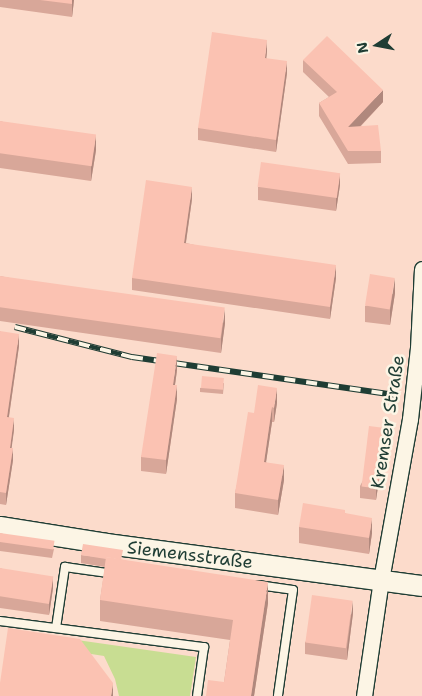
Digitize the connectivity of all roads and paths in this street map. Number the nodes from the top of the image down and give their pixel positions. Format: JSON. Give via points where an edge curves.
{"nodes":[{"id":1,"x":422,"y":269,"type":"edge"},
{"id":2,"x":0,"y":527,"type":"edge"},
{"id":3,"x":123,"y":575,"type":"edge"},
{"id":4,"x":381,"y":580,"type":"junction"},
{"id":5,"x":245,"y":584,"type":"edge"},
{"id":6,"x":422,"y":586,"type":"edge"},
{"id":7,"x":0,"y":621,"type":"edge"},
{"id":8,"x":56,"y":628,"type":"junction"},
{"id":9,"x":198,"y":696,"type":"edge"},
{"id":10,"x":278,"y":696,"type":"edge"},
{"id":11,"x":364,"y":696,"type":"edge"}],
"edges":[{"from":1,"to":4,"type":"street","name":"Kremser Straße","via":[[410,419]]},
{"from":2,"to":4,"type":"street","name":"Siemensstraße"},
{"from":3,"to":8,"type":"lane","via":[[65,567]]},
{"from":4,"to":6,"type":"street","name":"Siemensstraße"},
{"from":4,"to":11,"type":"street"},
{"from":5,"to":10,"type":"lane","via":[[293,590]]},
{"from":7,"to":8,"type":"lane"},
{"from":8,"to":9,"type":"lane","via":[[204,648]]}]}
